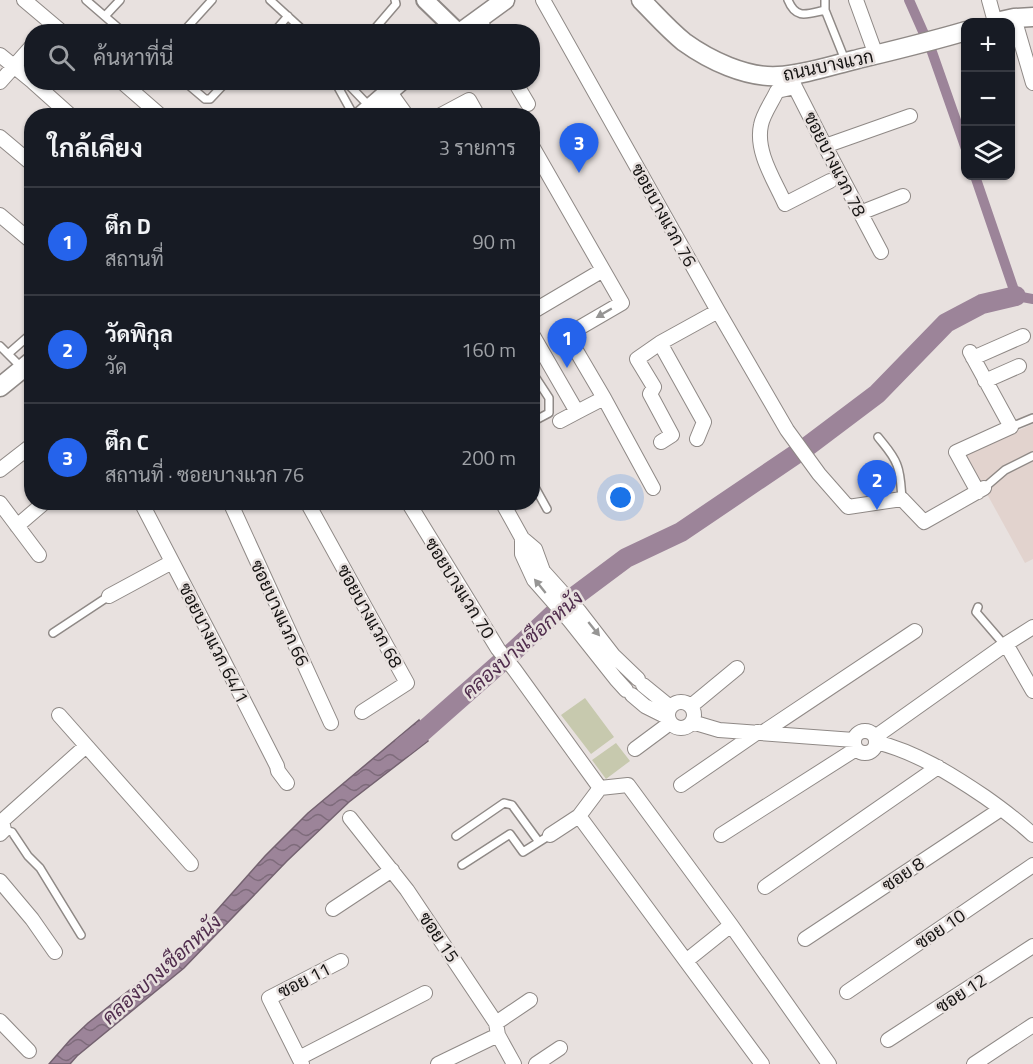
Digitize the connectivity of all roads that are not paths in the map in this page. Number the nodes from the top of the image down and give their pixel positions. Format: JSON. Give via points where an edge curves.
{"nodes":[{"id":1,"x":24,"y":0,"type":"edge"},
{"id":2,"x":86,"y":0,"type":"edge"},
{"id":3,"x":120,"y":0,"type":"edge"},
{"id":4,"x":212,"y":0,"type":"edge"},
{"id":5,"x":270,"y":0,"type":"edge"},
{"id":6,"x":395,"y":0,"type":"edge"},
{"id":7,"x":506,"y":0,"type":"edge"},
{"id":8,"x":543,"y":0,"type":"edge"},
{"id":9,"x":641,"y":0,"type":"edge"},
{"id":10,"x":788,"y":0,"type":"edge"},
{"id":11,"x":825,"y":0,"type":"edge"},
{"id":12,"x":856,"y":0,"type":"edge"},
{"id":13,"x":989,"y":0,"type":"edge"},
{"id":14,"x":432,"y":2,"type":"edge"},
{"id":15,"x":825,"y":10,"type":"junction"},
{"id":16,"x":105,"y":16,"type":"junction"},
{"id":17,"x":288,"y":16,"type":"junction"},
{"id":18,"x":1033,"y":17,"type":"edge"},
{"id":19,"x":994,"y":18,"type":"edge"},
{"id":20,"x":1014,"y":18,"type":"edge"},
{"id":21,"x":1015,"y":21,"type":"edge"},
{"id":22,"x":48,"y":24,"type":"edge"},
{"id":23,"x":114,"y":24,"type":"edge"},
{"id":24,"x":190,"y":24,"type":"edge"},
{"id":25,"x":281,"y":24,"type":"edge"},
{"id":26,"x":296,"y":24,"type":"edge"},
{"id":27,"x":379,"y":24,"type":"edge"},
{"id":28,"x":453,"y":24,"type":"edge"},
{"id":29,"x":484,"y":24,"type":"edge"},
{"id":30,"x":961,"y":32,"type":"edge"},
{"id":31,"x":0,"y":55,"type":"edge"},
{"id":32,"x":24,"y":55,"type":"edge"},
{"id":33,"x":876,"y":55,"type":"junction"},
{"id":34,"x":846,"y":62,"type":"junction"},
{"id":35,"x":14,"y":66,"type":"junction"},
{"id":36,"x":24,"y":75,"type":"edge"},
{"id":37,"x":793,"y":81,"type":"junction"},
{"id":38,"x":0,"y":82,"type":"edge"},
{"id":39,"x":1033,"y":83,"type":"edge"},
{"id":40,"x":41,"y":90,"type":"edge"},
{"id":41,"x":131,"y":90,"type":"edge"},
{"id":42,"x":194,"y":90,"type":"edge"},
{"id":43,"x":218,"y":90,"type":"edge"},
{"id":44,"x":345,"y":90,"type":"edge"},
{"id":45,"x":357,"y":90,"type":"edge"},
{"id":46,"x":520,"y":90,"type":"edge"},
{"id":47,"x":376,"y":104,"type":"edge"},
{"id":48,"x":528,"y":104,"type":"dead end"},
{"id":49,"x":62,"y":108,"type":"edge"},
{"id":50,"x":152,"y":108,"type":"edge"},
{"id":51,"x":454,"y":108,"type":"edge"},
{"id":52,"x":474,"y":108,"type":"edge"},
{"id":53,"x":910,"y":116,"type":"dead end"},
{"id":54,"x":0,"y":137,"type":"edge"},
{"id":55,"x":825,"y":146,"type":"junction"},
{"id":56,"x":24,"y":157,"type":"edge"},
{"id":57,"x":540,"y":162,"type":"edge"},
{"id":58,"x":830,"y":181,"type":"dead end"},
{"id":59,"x":903,"y":195,"type":"dead end"},
{"id":60,"x":860,"y":213,"type":"junction"},
{"id":61,"x":0,"y":215,"type":"edge"},
{"id":62,"x":24,"y":235,"type":"edge"},
{"id":63,"x":881,"y":252,"type":"dead end"},
{"id":64,"x":603,"y":270,"type":"junction"},
{"id":65,"x":540,"y":307,"type":"edge"},
{"id":66,"x":718,"y":311,"type":"junction"},
{"id":67,"x":1023,"y":336,"type":"dead end"},
{"id":68,"x":24,"y":340,"type":"edge"},
{"id":69,"x":660,"y":343,"type":"junction"},
{"id":70,"x":0,"y":346,"type":"edge"},
{"id":71,"x":540,"y":352,"type":"edge"},
{"id":72,"x":8,"y":354,"type":"junction"},
{"id":73,"x":24,"y":363,"type":"edge"},
{"id":74,"x":1019,"y":366,"type":"dead end"},
{"id":75,"x":24,"y":367,"type":"edge"},
{"id":76,"x":985,"y":381,"type":"junction"},
{"id":77,"x":540,"y":384,"type":"edge"},
{"id":78,"x":0,"y":387,"type":"edge"},
{"id":79,"x":604,"y":398,"type":"junction"},
{"id":80,"x":540,"y":418,"type":"edge"},
{"id":81,"x":1033,"y":418,"type":"edge"},
{"id":82,"x":1011,"y":427,"type":"junction"},
{"id":83,"x":878,"y":436,"type":"dead end"},
{"id":84,"x":697,"y":439,"type":"dead end"},
{"id":85,"x":661,"y":442,"type":"dead end"},
{"id":86,"x":24,"y":451,"type":"edge"},
{"id":87,"x":1033,"y":456,"type":"edge"},
{"id":88,"x":0,"y":470,"type":"edge"},
{"id":89,"x":653,"y":488,"type":"dead end"},
{"id":90,"x":981,"y":490,"type":"junction"},
{"id":91,"x":540,"y":496,"type":"edge"},
{"id":92,"x":902,"y":499,"type":"junction"},
{"id":93,"x":0,"y":503,"type":"edge"},
{"id":94,"x":547,"y":509,"type":"dead end"},
{"id":95,"x":36,"y":510,"type":"edge"},
{"id":96,"x":145,"y":510,"type":"edge"},
{"id":97,"x":234,"y":510,"type":"edge"},
{"id":98,"x":311,"y":510,"type":"edge"},
{"id":99,"x":413,"y":510,"type":"edge"},
{"id":100,"x":506,"y":510,"type":"edge"},
{"id":101,"x":17,"y":526,"type":"junction"},
{"id":102,"x":39,"y":555,"type":"dead end"},
{"id":103,"x":172,"y":562,"type":"junction"},
{"id":104,"x":109,"y":596,"type":"joint"},
{"id":105,"x":978,"y":607,"type":"dead end"},
{"id":106,"x":1033,"y":627,"type":"edge"},
{"id":107,"x":915,"y":631,"type":"dead end"},
{"id":108,"x":53,"y":633,"type":"dead end"},
{"id":109,"x":1006,"y":644,"type":"junction"},
{"id":110,"x":608,"y":660,"type":"junction"},
{"id":111,"x":736,"y":668,"type":"dead end"},
{"id":112,"x":1033,"y":691,"type":"edge"},
{"id":113,"x":691,"y":706,"type":"junction"},
{"id":114,"x":362,"y":712,"type":"dead end"},
{"id":115,"x":59,"y":715,"type":"dead end"},
{"id":116,"x":669,"y":716,"type":"junction"},
{"id":117,"x":692,"y":722,"type":"junction"},
{"id":118,"x":331,"y":723,"type":"dead end"},
{"id":119,"x":760,"y":733,"type":"junction"},
{"id":120,"x":876,"y":740,"type":"junction"},
{"id":121,"x":855,"y":744,"type":"junction"},
{"id":122,"x":86,"y":746,"type":"junction"},
{"id":123,"x":635,"y":749,"type":"dead end"},
{"id":124,"x":938,"y":767,"type":"junction"},
{"id":125,"x":287,"y":783,"type":"dead end"},
{"id":126,"x":681,"y":785,"type":"dead end"},
{"id":127,"x":600,"y":788,"type":"junction"},
{"id":128,"x":1001,"y":808,"type":"junction"},
{"id":129,"x":579,"y":816,"type":"junction"},
{"id":130,"x":350,"y":818,"type":"dead end"},
{"id":131,"x":2,"y":832,"type":"edge"},
{"id":132,"x":1033,"y":835,"type":"edge"},
{"id":133,"x":456,"y":836,"type":"dead end"},
{"id":134,"x":722,"y":836,"type":"dead end"},
{"id":135,"x":544,"y":838,"type":"junction"},
{"id":136,"x":191,"y":864,"type":"dead end"},
{"id":137,"x":462,"y":865,"type":"dead end"},
{"id":138,"x":1033,"y":865,"type":"edge"},
{"id":139,"x":392,"y":870,"type":"junction"},
{"id":140,"x":0,"y":881,"type":"edge"},
{"id":141,"x":765,"y":887,"type":"dead end"},
{"id":142,"x":333,"y":909,"type":"dead end"},
{"id":143,"x":731,"y":925,"type":"junction"},
{"id":144,"x":81,"y":934,"type":"dead end"},
{"id":145,"x":805,"y":939,"type":"dead end"},
{"id":146,"x":1033,"y":946,"type":"edge"},
{"id":147,"x":55,"y":952,"type":"dead end"},
{"id":148,"x":341,"y":961,"type":"dead end"},
{"id":149,"x":686,"y":961,"type":"junction"},
{"id":150,"x":847,"y":992,"type":"dead end"},
{"id":151,"x":424,"y":993,"type":"dead end"},
{"id":152,"x":530,"y":1000,"type":"dead end"},
{"id":153,"x":0,"y":1021,"type":"edge"},
{"id":154,"x":1033,"y":1025,"type":"edge"},
{"id":155,"x":497,"y":1029,"type":"junction"},
{"id":156,"x":888,"y":1040,"type":"dead end"},
{"id":157,"x":560,"y":1048,"type":"dead end"},
{"id":158,"x":29,"y":1051,"type":"dead end"},
{"id":159,"x":300,"y":1061,"type":"edge"},
{"id":160,"x":438,"y":1064,"type":"edge"},
{"id":161,"x":514,"y":1064,"type":"edge"},
{"id":162,"x":536,"y":1064,"type":"edge"},
{"id":163,"x":762,"y":1064,"type":"edge"},
{"id":164,"x":829,"y":1064,"type":"edge"},
{"id":165,"x":974,"y":1064,"type":"edge"}],
"edges":[{"from":1,"to":22,"type":"street"},
{"from":2,"to":16,"type":"lane"},
{"from":3,"to":16,"type":"lane"},
{"from":4,"to":24,"type":"lane"},
{"from":5,"to":17,"type":"lane"},
{"from":6,"to":27,"type":"lane","via":[[396,4]]},
{"from":7,"to":29,"type":"main road"},
{"from":8,"to":66,"type":"street","name":"ซอยบางแวก 76"},
{"from":9,"to":37,"type":"main road","name":"ถนนบางแวก","via":[[685,42],[711,57],[750,74]]},
{"from":10,"to":15,"type":"lane","via":[[801,15]]},
{"from":11,"to":15,"type":"lane"},
{"from":12,"to":33,"type":"street"},
{"from":13,"to":19,"type":"street"},
{"from":14,"to":28,"type":"street"},
{"from":15,"to":34,"type":"lane"},
{"from":16,"to":23,"type":"lane"},
{"from":17,"to":25,"type":"lane"},
{"from":17,"to":26,"type":"lane"},
{"from":18,"to":20,"type":"main road"},
{"from":21,"to":39,"type":"street"},
{"from":30,"to":33,"type":"main road","name":"ถนนบางแวก"},
{"from":31,"to":35,"type":"street"},
{"from":32,"to":35,"type":"street"},
{"from":33,"to":34,"type":"main road","name":"ถนนบางแวก"},
{"from":34,"to":37,"type":"main road","name":"ถนนบางแวก"},
{"from":35,"to":36,"type":"street"},
{"from":35,"to":38,"type":"street"},
{"from":37,"to":55,"type":"street","name":"ซอยบางแวก 78"},
{"from":37,"to":58,"type":"street","via":[[777,91],[761,123],[764,156],[785,204]]},
{"from":40,"to":49,"type":"street"},
{"from":41,"to":50,"type":"street"},
{"from":42,"to":43,"type":"lane","via":[[210,99]]},
{"from":44,"to":47,"type":"lane"},
{"from":45,"to":47,"type":"lane"},
{"from":46,"to":48,"type":"street"},
{"from":51,"to":52,"type":"street","via":[[469,100]]},
{"from":53,"to":55,"type":"street"},
{"from":54,"to":56,"type":"street"},
{"from":55,"to":60,"type":"street","name":"ซอยบางแวก 78"},
{"from":57,"to":64,"type":"street"},
{"from":59,"to":60,"type":"street"},
{"from":60,"to":63,"type":"street","name":"ซอยบางแวก 78"},
{"from":61,"to":62,"type":"street"},
{"from":64,"to":65,"type":"street"},
{"from":64,"to":79,"type":"street","one_way":true,"via":[[622,303],[567,335]]},
{"from":66,"to":69,"type":"street"},
{"from":66,"to":92,"type":"street","name":"ซอยบางแวก 76","via":[[787,430],[848,507]]},
{"from":67,"to":76,"type":"street","via":[[971,355]]},
{"from":68,"to":72,"type":"lane"},
{"from":69,"to":84,"type":"street","via":[[704,423]]},
{"from":69,"to":85,"type":"street","via":[[637,359],[654,387],[650,394],[672,435]]},
{"from":70,"to":72,"type":"lane"},
{"from":71,"to":79,"type":"street","via":[[568,417]]},
{"from":72,"to":73,"type":"lane"},
{"from":74,"to":76,"type":"street"},
{"from":75,"to":78,"type":"main road"},
{"from":76,"to":82,"type":"street"},
{"from":77,"to":80,"type":"lane","via":[[549,398],[549,413]]},
{"from":79,"to":89,"type":"street"},
{"from":81,"to":82,"type":"lane"},
{"from":82,"to":90,"type":"street","via":[[956,452]]},
{"from":83,"to":92,"type":"lane","via":[[897,464]]},
{"from":86,"to":88,"type":"street"},
{"from":87,"to":90,"type":"lane","via":[[1005,470]]},
{"from":90,"to":92,"type":"street","via":[[924,522]]},
{"from":91,"to":94,"type":"lane"},
{"from":93,"to":101,"type":"street"},
{"from":95,"to":101,"type":"street"},
{"from":96,"to":103,"type":"street","name":"ซอยบางแวก 64/1"},
{"from":97,"to":118,"type":"street","name":"ซอยบางแวก 66"},
{"from":98,"to":114,"type":"street","name":"ซอยบางแวก 68","via":[[407,683]]},
{"from":99,"to":127,"type":"street","name":"ซอยบางแวก 70","via":[[498,649]]},
{"from":100,"to":110,"type":"street","via":[[529,552],[579,611]]},
{"from":101,"to":102,"type":"street"},
{"from":103,"to":104,"type":"street"},
{"from":103,"to":125,"type":"street","name":"ซอยบางแวก 64/1"},
{"from":104,"to":108,"type":"lane"},
{"from":105,"to":109,"type":"lane","via":[[976,612]]},
{"from":106,"to":109,"type":"street"},
{"from":107,"to":119,"type":"street"},
{"from":109,"to":112,"type":"street"},
{"from":109,"to":120,"type":"street"},
{"from":110,"to":116,"type":"street","via":[[640,682]]},
{"from":110,"to":116,"type":"street","via":[[629,693],[645,706]]},
{"from":111,"to":113,"type":"street"},
{"from":113,"to":116,"type":"street","via":[[677,702]]},
{"from":113,"to":117,"type":"street"},
{"from":115,"to":122,"type":"street"},
{"from":116,"to":117,"type":"street","via":[[675,727],[683,729]]},
{"from":116,"to":123,"type":"street"},
{"from":117,"to":119,"type":"street","via":[[719,730]]},
{"from":119,"to":121,"type":"street"},
{"from":119,"to":126,"type":"street"},
{"from":120,"to":121,"type":"street","via":[[864,730],[857,734]]},
{"from":120,"to":124,"type":"street"},
{"from":121,"to":134,"type":"street"},
{"from":122,"to":131,"type":"street","via":[[2,821]]},
{"from":122,"to":136,"type":"street"},
{"from":124,"to":128,"type":"street"},
{"from":124,"to":141,"type":"street"},
{"from":127,"to":129,"type":"street"},
{"from":127,"to":143,"type":"street","via":[[628,785]]},
{"from":128,"to":132,"type":"street"},
{"from":128,"to":145,"type":"street","name":"ซอย 8"},
{"from":129,"to":135,"type":"street"},
{"from":129,"to":149,"type":"street"},
{"from":130,"to":139,"type":"street","name":"ซอย 15"},
{"from":131,"to":144,"type":"lane","via":[[12,832],[40,868]]},
{"from":133,"to":135,"type":"lane","via":[[504,803],[512,805]]},
{"from":135,"to":137,"type":"lane","via":[[523,852],[510,834]]},
{"from":138,"to":150,"type":"street","name":"ซอย 10"},
{"from":139,"to":142,"type":"street"},
{"from":139,"to":155,"type":"street","name":"ซอย 15"},
{"from":140,"to":147,"type":"street"},
{"from":143,"to":149,"type":"street"},
{"from":143,"to":164,"type":"street"},
{"from":146,"to":156,"type":"street","name":"ซอย 12"},
{"from":148,"to":159,"type":"street","name":"ซอย 11","via":[[269,998]]},
{"from":149,"to":163,"type":"street"},
{"from":151,"to":159,"type":"street"},
{"from":152,"to":155,"type":"street"},
{"from":153,"to":158,"type":"street"},
{"from":154,"to":165,"type":"street"},
{"from":155,"to":160,"type":"street"},
{"from":155,"to":161,"type":"street","name":"ซอย 15"},
{"from":157,"to":162,"type":"street"}]}
